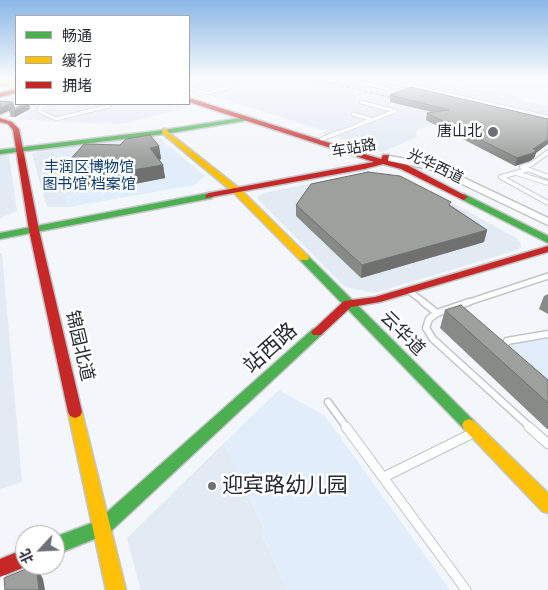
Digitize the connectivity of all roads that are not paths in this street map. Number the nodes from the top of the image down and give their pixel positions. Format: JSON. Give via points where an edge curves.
{"nodes":[{"id":1,"x":44,"y":106,"type":"edge"},
{"id":2,"x":108,"y":106,"type":"edge"},
{"id":3,"x":207,"y":106,"type":"edge"},
{"id":4,"x":214,"y":106,"type":"edge"},
{"id":5,"x":374,"y":106,"type":"edge"},
{"id":6,"x":497,"y":106,"type":"edge"},
{"id":7,"x":20,"y":109,"type":"edge"},
{"id":8,"x":353,"y":114,"type":"dead end"},
{"id":9,"x":242,"y":116,"type":"junction"},
{"id":10,"x":548,"y":117,"type":"edge"},
{"id":11,"x":1,"y":118,"type":"edge"},
{"id":12,"x":15,"y":118,"type":"dead end"},
{"id":13,"x":370,"y":119,"type":"junction"},
{"id":14,"x":166,"y":131,"type":"junction"},
{"id":15,"x":322,"y":139,"type":"junction"},
{"id":16,"x":19,"y":149,"type":"junction"},
{"id":17,"x":0,"y":151,"type":"edge"},
{"id":18,"x":548,"y":152,"type":"edge"},
{"id":19,"x":372,"y":159,"type":"junction"},
{"id":20,"x":385,"y":159,"type":"junction"},
{"id":21,"x":526,"y":170,"type":"junction"},
{"id":22,"x":514,"y":173,"type":"junction"},
{"id":23,"x":548,"y":177,"type":"edge"},
{"id":24,"x":548,"y":183,"type":"edge"},
{"id":25,"x":234,"y":189,"type":"junction"},
{"id":26,"x":548,"y":203,"type":"edge"},
{"id":27,"x":548,"y":222,"type":"edge"},
{"id":28,"x":34,"y":227,"type":"junction"},
{"id":29,"x":0,"y":231,"type":"edge"},
{"id":30,"x":548,"y":232,"type":"edge"},
{"id":31,"x":0,"y":236,"type":"edge"},
{"id":32,"x":548,"y":240,"type":"edge"},
{"id":33,"x":548,"y":249,"type":"edge"},
{"id":34,"x":548,"y":276,"type":"edge"},
{"id":35,"x":409,"y":290,"type":"junction"},
{"id":36,"x":348,"y":304,"type":"junction"},
{"id":37,"x":437,"y":313,"type":"junction"},
{"id":38,"x":548,"y":334,"type":"edge"},
{"id":39,"x":510,"y":354,"type":"edge"},
{"id":40,"x":328,"y":402,"type":"dead end"},
{"id":41,"x":475,"y":432,"type":"junction"},
{"id":42,"x":548,"y":444,"type":"edge"},
{"id":43,"x":384,"y":477,"type":"junction"},
{"id":44,"x":548,"y":505,"type":"edge"},
{"id":45,"x":103,"y":527,"type":"junction"},
{"id":46,"x":65,"y":542,"type":"edge"},
{"id":47,"x":15,"y":562,"type":"edge"},
{"id":48,"x":0,"y":568,"type":"edge"},
{"id":49,"x":2,"y":590,"type":"edge"},
{"id":50,"x":116,"y":590,"type":"edge"},
{"id":51,"x":466,"y":590,"type":"edge"}],
"edges":[{"from":1,"to":2,"type":"lane","via":[[39,111],[56,119]]},
{"from":3,"to":9,"type":"main road","name":"光华西道"},
{"from":4,"to":9,"type":"main road","name":"光华西道"},
{"from":5,"to":13,"type":"lane","via":[[395,111]]},
{"from":6,"to":10,"type":"lane"},
{"from":7,"to":11,"type":"lane"},
{"from":8,"to":13,"type":"lane"},
{"from":9,"to":14,"type":"main road"},
{"from":9,"to":15,"type":"main road","name":"光华西道"},
{"from":9,"to":19,"type":"main road","name":"光华西道"},
{"from":11,"to":12,"type":"lane"},
{"from":11,"to":16,"type":"main road","name":"锦园北道","via":[[14,125]]},
{"from":13,"to":15,"type":"lane"},
{"from":14,"to":16,"type":"main road"},
{"from":14,"to":25,"type":"main road","name":"云华道"},
{"from":15,"to":20,"type":"main road","name":"光华西道"},
{"from":16,"to":17,"type":"main road"},
{"from":16,"to":28,"type":"main road","name":"锦园北道"},
{"from":18,"to":21,"type":"lane","via":[[522,167]]},
{"from":19,"to":20,"type":"main road","name":"光华西道"},
{"from":19,"to":25,"type":"main road","name":"车站路"},
{"from":20,"to":25,"type":"main road","name":"车站路","via":[[364,167]]},
{"from":20,"to":27,"type":"street","via":[[418,162],[436,168]]},
{"from":20,"to":30,"type":"main road","name":"光华西道","via":[[412,164]]},
{"from":20,"to":32,"type":"main road","name":"光华西道"},
{"from":21,"to":22,"type":"lane"},
{"from":21,"to":23,"type":"lane"},
{"from":22,"to":24,"type":"lane"},
{"from":22,"to":26,"type":"lane","via":[[500,177]]},
{"from":25,"to":28,"type":"main road","name":"车站路"},
{"from":25,"to":36,"type":"main road","name":"云华道"},
{"from":28,"to":29,"type":"main road","name":"车站路"},
{"from":28,"to":31,"type":"main road","name":"车站路"},
{"from":28,"to":45,"type":"main road","name":"锦园北道"},
{"from":33,"to":35,"type":"main road"},
{"from":34,"to":37,"type":"lane"},
{"from":35,"to":36,"type":"main road"},
{"from":35,"to":37,"type":"lane"},
{"from":36,"to":41,"type":"main road","name":"云华道"},
{"from":36,"to":45,"type":"main road","name":"站西路"},
{"from":37,"to":42,"type":"lane","via":[[429,319],[426,328],[433,339]]},
{"from":38,"to":39,"type":"lane","via":[[507,341],[503,348]]},
{"from":40,"to":43,"type":"lane"},
{"from":41,"to":43,"type":"lane"},
{"from":41,"to":44,"type":"main road","name":"云华道"},
{"from":43,"to":51,"type":"lane"},
{"from":45,"to":46,"type":"main road","name":"站西路"},
{"from":45,"to":50,"type":"main road","name":"锦园北道"},
{"from":47,"to":48,"type":"main road"},
{"from":48,"to":49,"type":"lane"}]}
